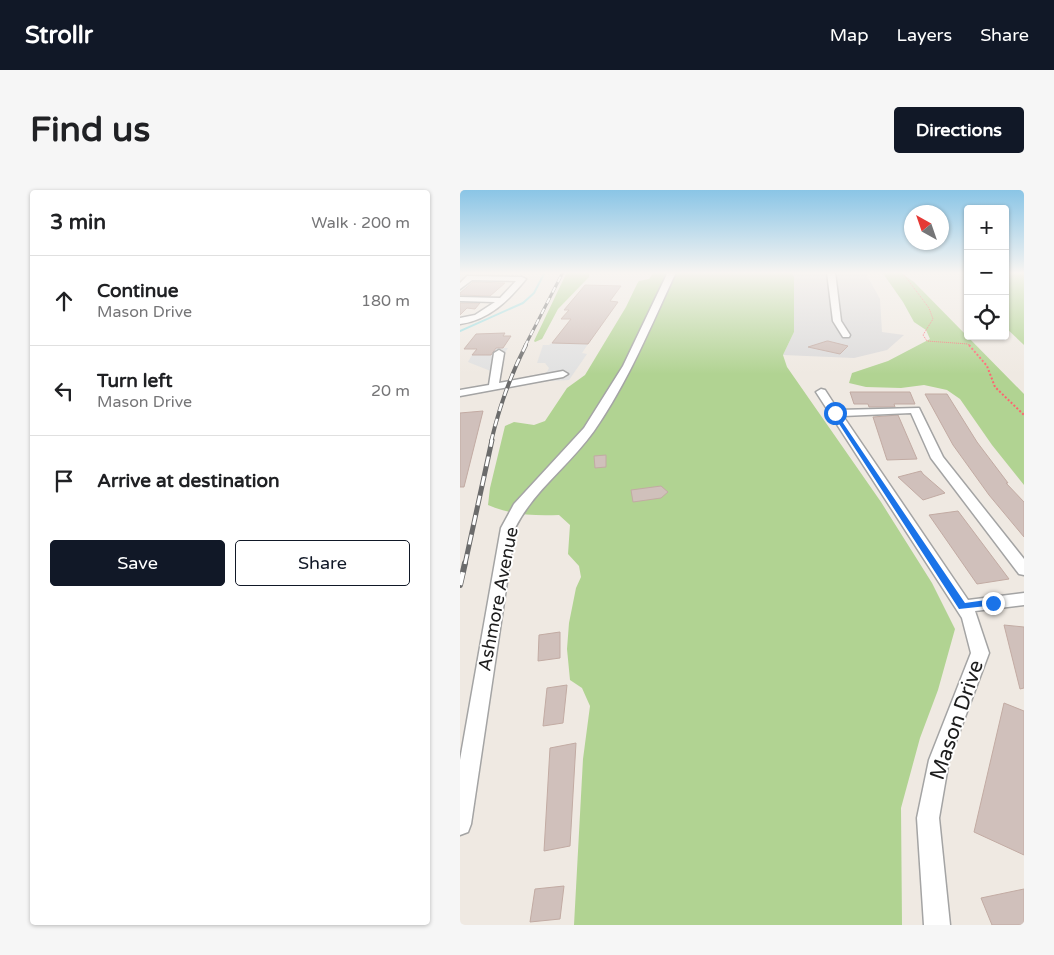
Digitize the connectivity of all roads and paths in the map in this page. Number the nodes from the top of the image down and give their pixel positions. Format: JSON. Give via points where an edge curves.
{"nodes":[{"id":1,"x":494,"y":306,"type":"edge"},
{"id":2,"x":656,"y":306,"type":"edge"},
{"id":3,"x":835,"y":306,"type":"edge"},
{"id":4,"x":927,"y":306,"type":"edge"},
{"id":5,"x":463,"y":322,"type":"edge"},
{"id":6,"x":846,"y":335,"type":"dead end"},
{"id":7,"x":499,"y":352,"type":"dead end"},
{"id":8,"x":563,"y":374,"type":"dead end"},
{"id":9,"x":494,"y":387,"type":"junction"},
{"id":10,"x":821,"y":392,"type":"dead end"},
{"id":11,"x":460,"y":393,"type":"edge"},
{"id":12,"x":835,"y":413,"type":"junction"},
{"id":13,"x":1024,"y":415,"type":"edge"},
{"id":14,"x":1024,"y":570,"type":"edge"},
{"id":15,"x":1024,"y":599,"type":"edge"},
{"id":16,"x":962,"y":607,"type":"junction"},
{"id":17,"x":460,"y":824,"type":"edge"},
{"id":18,"x":936,"y":925,"type":"edge"}],
"edges":[{"from":1,"to":5,"type":"street"},
{"from":2,"to":17,"type":"street","name":"Ashmore Avenue","via":[[628,366],[589,430],[519,507],[508,528]]},
{"from":3,"to":6,"type":"street","via":[[835,319]]},
{"from":4,"to":13,"type":"path","via":[[933,319],[922,335],[928,341],[968,344],[987,366],[995,387]]},
{"from":7,"to":9,"type":"street"},
{"from":8,"to":9,"type":"street"},
{"from":9,"to":11,"type":"street"},
{"from":10,"to":12,"type":"street","name":"Mason Drive"},
{"from":12,"to":14,"type":"street","via":[[916,410],[937,458]]},
{"from":12,"to":16,"type":"street","name":"Mason Drive"},
{"from":15,"to":16,"type":"street"},
{"from":16,"to":18,"type":"street","name":"Mason Drive","via":[[970,618],[980,653],[939,760],[928,818]]}]}
